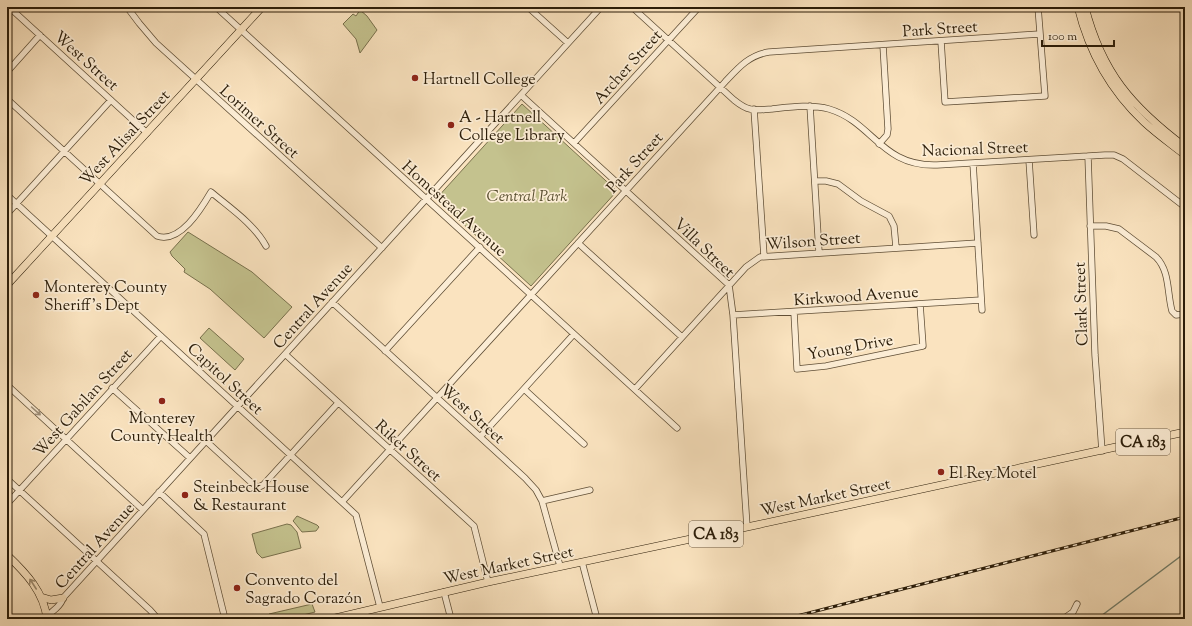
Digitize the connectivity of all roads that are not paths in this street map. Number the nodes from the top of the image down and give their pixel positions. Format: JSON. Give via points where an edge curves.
{"nodes":[{"id":1,"x":9,"y":7,"type":"edge"},
{"id":2,"x":127,"y":7,"type":"edge"},
{"id":3,"x":216,"y":7,"type":"edge"},
{"id":4,"x":262,"y":7,"type":"edge"},
{"id":5,"x":601,"y":7,"type":"edge"},
{"id":6,"x":632,"y":7,"type":"edge"},
{"id":7,"x":699,"y":7,"type":"edge"},
{"id":8,"x":1038,"y":7,"type":"edge"},
{"id":9,"x":1078,"y":7,"type":"edge"},
{"id":10,"x":1084,"y":7,"type":"edge"},
{"id":11,"x":529,"y":8,"type":"dead end"},
{"id":12,"x":241,"y":30,"type":"junction"},
{"id":13,"x":1040,"y":34,"type":"junction"},
{"id":14,"x":40,"y":35,"type":"junction"},
{"id":15,"x":668,"y":40,"type":"junction"},
{"id":16,"x":941,"y":41,"type":"junction"},
{"id":17,"x":568,"y":44,"type":"junction"},
{"id":18,"x":883,"y":45,"type":"junction"},
{"id":19,"x":7,"y":72,"type":"edge"},
{"id":20,"x":196,"y":80,"type":"junction"},
{"id":21,"x":720,"y":87,"type":"junction"},
{"id":22,"x":521,"y":95,"type":"junction"},
{"id":23,"x":7,"y":99,"type":"edge"},
{"id":24,"x":111,"y":100,"type":"junction"},
{"id":25,"x":810,"y":106,"type":"junction"},
{"id":26,"x":754,"y":110,"type":"junction"},
{"id":27,"x":146,"y":133,"type":"junction"},
{"id":28,"x":574,"y":143,"type":"junction"},
{"id":29,"x":880,"y":144,"type":"junction"},
{"id":30,"x":1185,"y":147,"type":"edge"},
{"id":31,"x":64,"y":152,"type":"junction"},
{"id":32,"x":1185,"y":155,"type":"edge"},
{"id":33,"x":1088,"y":156,"type":"junction"},
{"id":34,"x":1029,"y":160,"type":"junction"},
{"id":35,"x":973,"y":163,"type":"junction"},
{"id":36,"x":815,"y":182,"type":"junction"},
{"id":37,"x":99,"y":184,"type":"junction"},
{"id":38,"x":626,"y":191,"type":"junction"},
{"id":39,"x":7,"y":195,"type":"edge"},
{"id":40,"x":427,"y":199,"type":"junction"},
{"id":41,"x":16,"y":204,"type":"junction"},
{"id":42,"x":1185,"y":207,"type":"edge"},
{"id":43,"x":7,"y":214,"type":"edge"},
{"id":44,"x":1090,"y":226,"type":"junction"},
{"id":45,"x":1034,"y":235,"type":"dead end"},
{"id":46,"x":52,"y":236,"type":"junction"},
{"id":47,"x":578,"y":243,"type":"junction"},
{"id":48,"x":978,"y":243,"type":"junction"},
{"id":49,"x":266,"y":246,"type":"dead end"},
{"id":50,"x":480,"y":247,"type":"junction"},
{"id":51,"x":382,"y":248,"type":"junction"},
{"id":52,"x":896,"y":248,"type":"junction"},
{"id":53,"x":820,"y":252,"type":"junction"},
{"id":54,"x":764,"y":256,"type":"junction"},
{"id":55,"x":7,"y":285,"type":"edge"},
{"id":56,"x":729,"y":285,"type":"junction"},
{"id":57,"x":531,"y":294,"type":"junction"},
{"id":58,"x":981,"y":300,"type":"junction"},
{"id":59,"x":332,"y":302,"type":"junction"},
{"id":60,"x":920,"y":304,"type":"junction"},
{"id":61,"x":982,"y":310,"type":"dead end"},
{"id":62,"x":794,"y":312,"type":"junction"},
{"id":63,"x":1185,"y":314,"type":"edge"},
{"id":64,"x":733,"y":315,"type":"junction"},
{"id":65,"x":574,"y":334,"type":"junction"},
{"id":66,"x":161,"y":336,"type":"junction"},
{"id":67,"x":682,"y":337,"type":"junction"},
{"id":68,"x":385,"y":350,"type":"junction"},
{"id":69,"x":285,"y":354,"type":"junction"},
{"id":70,"x":7,"y":385,"type":"edge"},
{"id":71,"x":112,"y":388,"type":"junction"},
{"id":72,"x":524,"y":389,"type":"junction"},
{"id":73,"x":635,"y":389,"type":"junction"},
{"id":74,"x":437,"y":398,"type":"junction"},
{"id":75,"x":338,"y":403,"type":"junction"},
{"id":76,"x":238,"y":407,"type":"junction"},
{"id":77,"x":677,"y":428,"type":"dead end"},
{"id":78,"x":1185,"y":432,"type":"edge"},
{"id":79,"x":480,"y":437,"type":"junction"},
{"id":80,"x":66,"y":439,"type":"junction"},
{"id":81,"x":206,"y":441,"type":"junction"},
{"id":82,"x":584,"y":444,"type":"dead end"},
{"id":83,"x":390,"y":450,"type":"junction"},
{"id":84,"x":1102,"y":451,"type":"junction"},
{"id":85,"x":290,"y":455,"type":"junction"},
{"id":86,"x":190,"y":458,"type":"junction"},
{"id":87,"x":7,"y":479,"type":"edge"},
{"id":88,"x":20,"y":490,"type":"junction"},
{"id":89,"x":590,"y":490,"type":"dead end"},
{"id":90,"x":159,"y":492,"type":"junction"},
{"id":91,"x":542,"y":501,"type":"junction"},
{"id":92,"x":342,"y":502,"type":"junction"},
{"id":93,"x":7,"y":504,"type":"edge"},
{"id":94,"x":143,"y":510,"type":"junction"},
{"id":95,"x":747,"y":528,"type":"junction"},
{"id":96,"x":7,"y":556,"type":"edge"},
{"id":97,"x":97,"y":560,"type":"junction"},
{"id":98,"x":582,"y":562,"type":"junction"},
{"id":99,"x":560,"y":566,"type":"junction"},
{"id":100,"x":488,"y":582,"type":"junction"},
{"id":101,"x":444,"y":592,"type":"junction"},
{"id":102,"x":41,"y":597,"type":"junction"},
{"id":103,"x":63,"y":598,"type":"junction"},
{"id":104,"x":1077,"y":604,"type":"dead end"},
{"id":105,"x":380,"y":607,"type":"junction"},
{"id":106,"x":345,"y":617,"type":"edge"},
{"id":107,"x":45,"y":618,"type":"edge"},
{"id":108,"x":158,"y":619,"type":"edge"},
{"id":109,"x":225,"y":619,"type":"edge"},
{"id":110,"x":331,"y":619,"type":"edge"},
{"id":111,"x":451,"y":619,"type":"edge"},
{"id":112,"x":597,"y":619,"type":"edge"},
{"id":113,"x":1063,"y":619,"type":"edge"}],
"edges":[{"from":1,"to":14,"type":"street","name":"West Street"},
{"from":2,"to":20,"type":"street","name":"Lorimer Street","via":[[147,34]]},
{"from":3,"to":12,"type":"street","name":"Homestead Avenue"},
{"from":4,"to":12,"type":"main road","name":"West Alisal Street"},
{"from":5,"to":17,"type":"street","name":"Central Avenue"},
{"from":6,"to":15,"type":"street","name":"Nacional Street"},
{"from":7,"to":15,"type":"street","name":"Archer Street"},
{"from":8,"to":13,"type":"street"},
{"from":9,"to":32,"type":"main road","via":[[1090,44],[1118,94],[1146,124]]},
{"from":10,"to":30,"type":"main road","via":[[1102,57],[1123,90],[1150,119]]},
{"from":11,"to":17,"type":"street"},
{"from":12,"to":20,"type":"main road","name":"West Alisal Street"},
{"from":12,"to":40,"type":"street","name":"Homestead Avenue"},
{"from":13,"to":16,"type":"street","name":"Park Street"},
{"from":13,"to":16,"type":"street","via":[[1045,96],[945,102]]},
{"from":14,"to":19,"type":"street"},
{"from":14,"to":24,"type":"street","name":"West Street"},
{"from":15,"to":21,"type":"street","name":"Nacional Street"},
{"from":15,"to":28,"type":"street","name":"Archer Street"},
{"from":16,"to":18,"type":"street","name":"Park Street"},
{"from":17,"to":22,"type":"street","name":"Central Avenue"},
{"from":18,"to":21,"type":"street","name":"Park Street","via":[[764,53],[750,58]]},
{"from":18,"to":29,"type":"street","via":[[888,129]]},
{"from":20,"to":27,"type":"main road","name":"West Alisal Street"},
{"from":20,"to":51,"type":"street","name":"Lorimer Street"},
{"from":21,"to":26,"type":"street","name":"Nacional Street","via":[[738,103]]},
{"from":21,"to":38,"type":"street","name":"Park Street"},
{"from":22,"to":28,"type":"street","name":"Villa Street"},
{"from":22,"to":40,"type":"street","name":"Central Avenue"},
{"from":23,"to":31,"type":"street"},
{"from":24,"to":27,"type":"street","name":"West Street"},
{"from":24,"to":31,"type":"street"},
{"from":25,"to":26,"type":"street","name":"Nacional Street"},
{"from":25,"to":29,"type":"street","name":"Nacional Street","via":[[829,109],[847,117]]},
{"from":25,"to":36,"type":"street"},
{"from":26,"to":54,"type":"street"},
{"from":27,"to":37,"type":"main road","name":"West Alisal Street"},
{"from":28,"to":38,"type":"street","name":"Villa Street"},
{"from":29,"to":35,"type":"street","name":"Nacional Street","via":[[898,157],[918,164]]},
{"from":31,"to":37,"type":"street"},
{"from":31,"to":41,"type":"street"},
{"from":33,"to":34,"type":"street","name":"Nacional Street"},
{"from":33,"to":42,"type":"street","name":"Nacional Street","via":[[1120,157]]},
{"from":33,"to":44,"type":"street","name":"Clark Street"},
{"from":34,"to":35,"type":"street","name":"Nacional Street"},
{"from":34,"to":45,"type":"street"},
{"from":35,"to":48,"type":"street"},
{"from":36,"to":52,"type":"street","via":[[838,184],[891,218]]},
{"from":36,"to":53,"type":"street"},
{"from":37,"to":46,"type":"main road","name":"West Alisal Street"},
{"from":37,"to":49,"type":"street","via":[[154,234],[164,238],[182,230],[211,192],[260,235]]},
{"from":38,"to":47,"type":"street","name":"Park Street"},
{"from":38,"to":56,"type":"street","name":"Villa Street"},
{"from":39,"to":41,"type":"street","name":"Capitol Street"},
{"from":40,"to":50,"type":"street","name":"Homestead Avenue"},
{"from":40,"to":51,"type":"street","name":"Central Avenue"},
{"from":41,"to":43,"type":"street"},
{"from":41,"to":46,"type":"street","name":"Capitol Street"},
{"from":44,"to":63,"type":"street","via":[[1119,229],[1160,260],[1172,311],[1176,315]]},
{"from":44,"to":84,"type":"street","name":"Clark Street"},
{"from":46,"to":55,"type":"main road","name":"West Alisal Street"},
{"from":46,"to":66,"type":"street","name":"Capitol Street"},
{"from":47,"to":57,"type":"street","name":"Park Street"},
{"from":47,"to":67,"type":"street"},
{"from":48,"to":52,"type":"street","name":"Wilson Street"},
{"from":48,"to":58,"type":"street"},
{"from":50,"to":57,"type":"street","name":"Homestead Avenue"},
{"from":50,"to":68,"type":"street"},
{"from":51,"to":59,"type":"street","name":"Central Avenue"},
{"from":52,"to":53,"type":"street","name":"Wilson Street"},
{"from":53,"to":54,"type":"street","name":"Wilson Street"},
{"from":54,"to":56,"type":"street","name":"Wilson Street","via":[[749,263]]},
{"from":56,"to":64,"type":"street","name":"Villa Street"},
{"from":56,"to":67,"type":"street","name":"Wilson Street"},
{"from":57,"to":65,"type":"street","name":"Homestead Avenue"},
{"from":57,"to":74,"type":"street","name":"Park Street"},
{"from":58,"to":60,"type":"street","name":"Kirkwood Avenue"},
{"from":58,"to":61,"type":"street"},
{"from":59,"to":68,"type":"street","name":"West Street"},
{"from":59,"to":69,"type":"street","name":"Central Avenue"},
{"from":60,"to":62,"type":"street","name":"Kirkwood Avenue"},
{"from":60,"to":62,"type":"street","name":"Young Drive","via":[[923,346],[826,366],[797,369]]},
{"from":62,"to":64,"type":"street","name":"Kirkwood Avenue"},
{"from":64,"to":95,"type":"street","name":"Villa Street"},
{"from":65,"to":72,"type":"street"},
{"from":65,"to":73,"type":"street","name":"Homestead Avenue"},
{"from":66,"to":71,"type":"street","name":"West Gabilan Street"},
{"from":66,"to":76,"type":"street","name":"Capitol Street"},
{"from":67,"to":73,"type":"street","name":"Wilson Street"},
{"from":68,"to":74,"type":"street","name":"West Street"},
{"from":69,"to":75,"type":"street","name":"Riker Street"},
{"from":69,"to":76,"type":"street","name":"Central Avenue"},
{"from":70,"to":80,"type":"street","one_way":true},
{"from":71,"to":80,"type":"street","name":"West Gabilan Street"},
{"from":71,"to":86,"type":"street"},
{"from":72,"to":79,"type":"street"},
{"from":72,"to":82,"type":"street"},
{"from":73,"to":77,"type":"street","name":"Homestead Avenue"},
{"from":74,"to":79,"type":"street","name":"West Street"},
{"from":74,"to":83,"type":"street","name":"Park Street"},
{"from":75,"to":83,"type":"street","name":"Riker Street"},
{"from":75,"to":85,"type":"street"},
{"from":76,"to":81,"type":"street","name":"Central Avenue"},
{"from":76,"to":85,"type":"street","name":"Capitol Street"},
{"from":78,"to":84,"type":"main road","name":"West Market Street","number":"CA 183"},
{"from":79,"to":91,"type":"street","name":"West Street","via":[[530,483]]},
{"from":80,"to":88,"type":"street","name":"West Gabilan Street"},
{"from":80,"to":94,"type":"street"},
{"from":81,"to":85,"type":"street","via":[[259,487]]},
{"from":81,"to":86,"type":"street","name":"Central Avenue"},
{"from":83,"to":92,"type":"street","name":"Park Street"},
{"from":83,"to":100,"type":"street","name":"Riker Street","via":[[474,526]]},
{"from":84,"to":95,"type":"main road","name":"West Market Street","number":"CA 183"},
{"from":85,"to":92,"type":"street","name":"Capitol Street"},
{"from":86,"to":90,"type":"street","name":"Central Avenue"},
{"from":87,"to":88,"type":"street"},
{"from":88,"to":93,"type":"street","name":"West Gabilan Street"},
{"from":88,"to":97,"type":"street"},
{"from":89,"to":91,"type":"street"},
{"from":90,"to":94,"type":"street","name":"Central Avenue"},
{"from":90,"to":109,"type":"street","via":[[204,534]]},
{"from":91,"to":99,"type":"street","name":"West Street"},
{"from":92,"to":105,"type":"street","name":"Capitol Street","via":[[356,515]]},
{"from":94,"to":97,"type":"street","name":"Central Avenue"},
{"from":95,"to":98,"type":"main road","name":"West Market Street","number":"CA 183"},
{"from":102,"to":96,"type":"main road","one_way":true,"via":[[29,577]]},
{"from":97,"to":103,"type":"street","name":"Central Avenue"},
{"from":97,"to":108,"type":"street"},
{"from":98,"to":99,"type":"main road","name":"West Market Street","number":"CA 183"},
{"from":98,"to":112,"type":"street"},
{"from":99,"to":100,"type":"main road","name":"West Market Street","number":"CA 183"},
{"from":100,"to":101,"type":"main road","name":"West Market Street","number":"CA 183"},
{"from":101,"to":105,"type":"main road","name":"West Market Street","number":"CA 183"},
{"from":101,"to":111,"type":"street"},
{"from":102,"to":103,"type":"main road","via":[[51,600]]},
{"from":102,"to":107,"type":"main road"},
{"from":103,"to":107,"type":"street","name":"Central Avenue"},
{"from":104,"to":113,"type":"street","via":[[1073,612]]},
{"from":105,"to":106,"type":"main road","name":"West Market Street","number":"CA 183"},
{"from":106,"to":110,"type":"main road","name":"West Market Street","number":"CA 183"}]}
